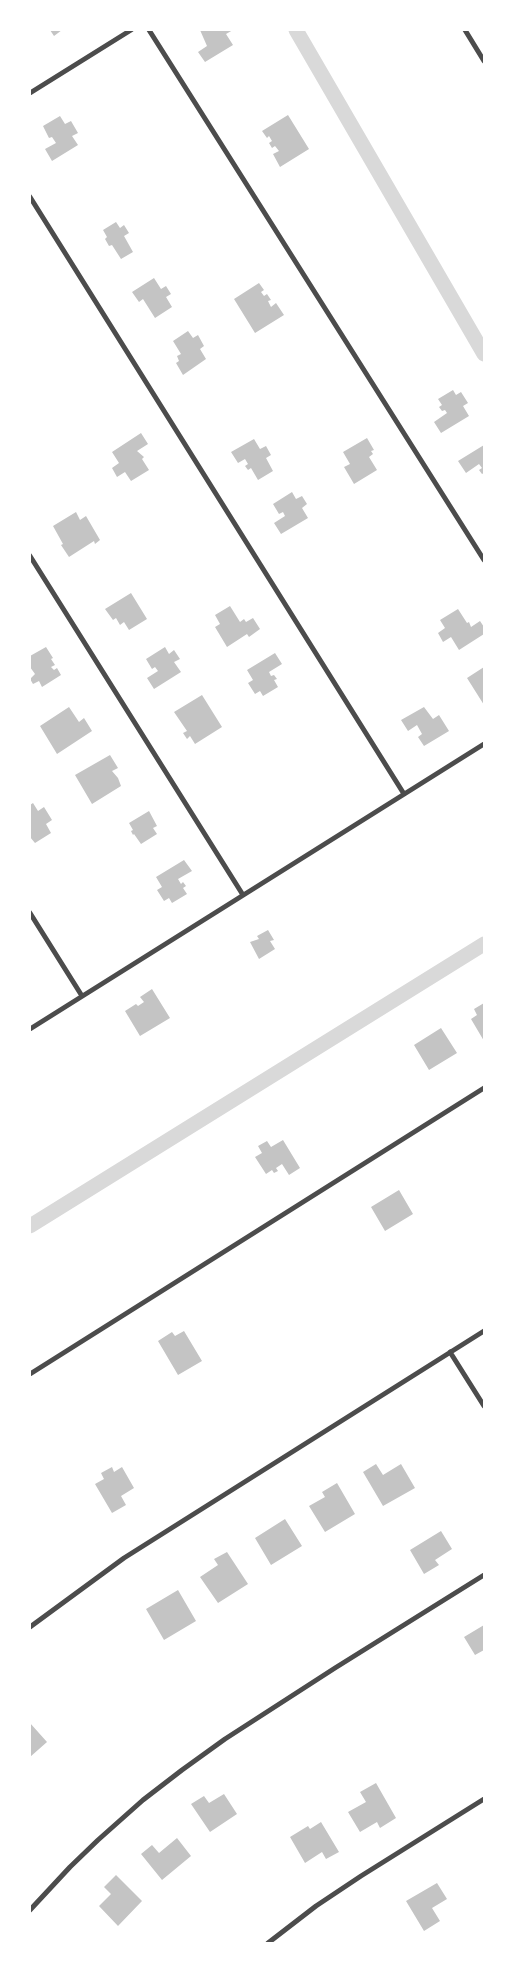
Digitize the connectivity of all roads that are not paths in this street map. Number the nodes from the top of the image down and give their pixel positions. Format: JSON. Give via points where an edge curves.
{"nodes":[{"id":1,"x":131,"y":30,"type":"edge"},
{"id":2,"x":149,"y":30,"type":"edge"},
{"id":3,"x":465,"y":30,"type":"edge"},
{"id":4,"x":484,"y":61,"type":"edge"},
{"id":5,"x":30,"y":93,"type":"edge"},
{"id":6,"x":30,"y":197,"type":"edge"},
{"id":7,"x":30,"y":556,"type":"edge"},
{"id":8,"x":484,"y":560,"type":"edge"},
{"id":9,"x":484,"y":744,"type":"edge"},
{"id":10,"x":404,"y":794,"type":"junction"},
{"id":11,"x":243,"y":895,"type":"junction"},
{"id":12,"x":30,"y":913,"type":"edge"},
{"id":13,"x":82,"y":996,"type":"junction"},
{"id":14,"x":30,"y":1029,"type":"edge"},
{"id":15,"x":484,"y":1088,"type":"edge"},
{"id":16,"x":484,"y":1331,"type":"edge"},
{"id":17,"x":450,"y":1352,"type":"junction"},
{"id":18,"x":30,"y":1374,"type":"edge"},
{"id":19,"x":484,"y":1406,"type":"edge"},
{"id":20,"x":484,"y":1575,"type":"edge"},
{"id":21,"x":30,"y":1627,"type":"edge"},
{"id":22,"x":484,"y":1800,"type":"edge"},
{"id":23,"x":30,"y":1910,"type":"edge"},
{"id":24,"x":268,"y":1943,"type":"edge"}],
"edges":[{"from":1,"to":5,"type":"street"},
{"from":2,"to":8,"type":"street"},
{"from":3,"to":4,"type":"street"},
{"from":6,"to":10,"type":"street"},
{"from":7,"to":11,"type":"street"},
{"from":9,"to":10,"type":"street"},
{"from":10,"to":11,"type":"street"},
{"from":11,"to":13,"type":"street"},
{"from":12,"to":13,"type":"street"},
{"from":13,"to":14,"type":"street"},
{"from":15,"to":18,"type":"street"},
{"from":16,"to":17,"type":"street"},
{"from":17,"to":19,"type":"street"},
{"from":17,"to":21,"type":"street","via":[[124,1558]]},
{"from":20,"to":23,"type":"street","via":[[225,1738],[143,1800],[70,1867]]},
{"from":22,"to":24,"type":"street","via":[[361,1876]]}]}
